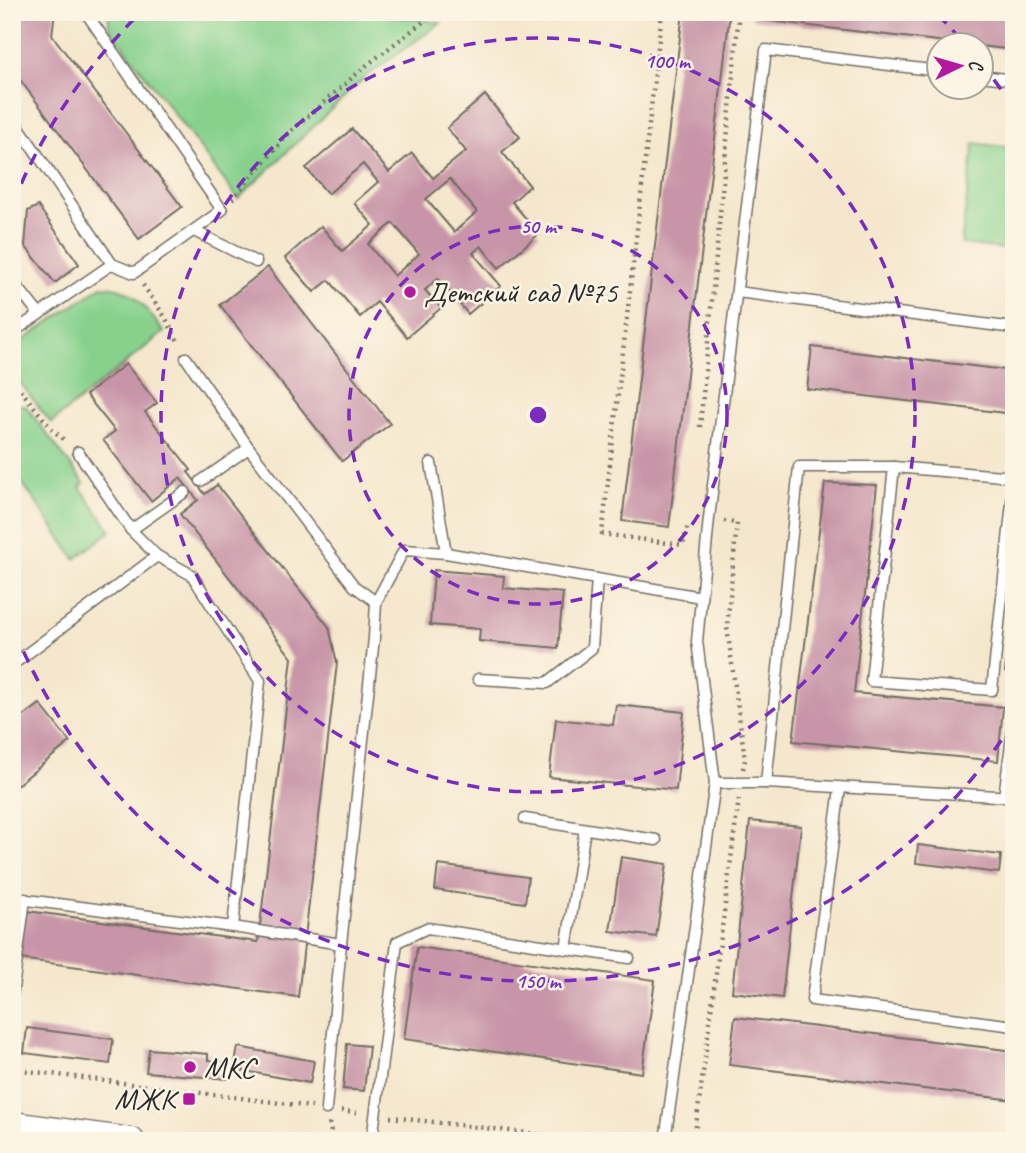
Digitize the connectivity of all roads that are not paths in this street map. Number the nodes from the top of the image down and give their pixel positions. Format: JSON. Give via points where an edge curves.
{"nodes":[{"id":1,"x":89,"y":12,"type":"edge"},
{"id":2,"x":925,"y":69,"type":"edge"},
{"id":3,"x":995,"y":78,"type":"edge"},
{"id":4,"x":1014,"y":80,"type":"edge"},
{"id":5,"x":12,"y":117,"type":"edge"},
{"id":6,"x":19,"y":127,"type":"junction"},
{"id":7,"x":12,"y":140,"type":"edge"},
{"id":8,"x":194,"y":231,"type":"junction"},
{"id":9,"x":256,"y":262,"type":"dead end"},
{"id":10,"x":112,"y":264,"type":"junction"},
{"id":11,"x":12,"y":280,"type":"edge"},
{"id":12,"x":737,"y":292,"type":"junction"},
{"id":13,"x":39,"y":314,"type":"junction"},
{"id":14,"x":1014,"y":328,"type":"edge"},
{"id":15,"x":12,"y":333,"type":"edge"},
{"id":16,"x":186,"y":358,"type":"road end"},
{"id":17,"x":248,"y":448,"type":"junction"},
{"id":18,"x":78,"y":452,"type":"road end"},
{"id":19,"x":431,"y":463,"type":"dead end"},
{"id":20,"x":894,"y":467,"type":"junction"},
{"id":21,"x":1014,"y":477,"type":"edge"},
{"id":22,"x":201,"y":481,"type":"dead end"},
{"id":23,"x":1014,"y":484,"type":"edge"},
{"id":24,"x":185,"y":492,"type":"dead end"},
{"id":25,"x":131,"y":530,"type":"junction"},
{"id":26,"x":446,"y":553,"type":"junction"},
{"id":27,"x":157,"y":556,"type":"junction"},
{"id":28,"x":597,"y":579,"type":"junction"},
{"id":29,"x":701,"y":597,"type":"junction"},
{"id":30,"x":376,"y":602,"type":"junction"},
{"id":31,"x":12,"y":665,"type":"edge"},
{"id":32,"x":478,"y":679,"type":"dead end"},
{"id":33,"x":1014,"y":722,"type":"edge"},
{"id":34,"x":715,"y":783,"type":"junction"},
{"id":35,"x":766,"y":783,"type":"junction"},
{"id":36,"x":841,"y":788,"type":"junction"},
{"id":37,"x":1009,"y":797,"type":"edge"},
{"id":38,"x":525,"y":818,"type":"dead end"},
{"id":39,"x":585,"y":829,"type":"junction"},
{"id":40,"x":656,"y":840,"type":"dead end"},
{"id":41,"x":12,"y":898,"type":"edge"},
{"id":42,"x":25,"y":899,"type":"junction"},
{"id":43,"x":233,"y":927,"type":"junction"},
{"id":44,"x":341,"y":944,"type":"junction"},
{"id":45,"x":566,"y":948,"type":"junction"},
{"id":46,"x":629,"y":958,"type":"dead end"},
{"id":47,"x":12,"y":996,"type":"edge"},
{"id":48,"x":1014,"y":1026,"type":"edge"},
{"id":49,"x":326,"y":1109,"type":"road end"},
{"id":50,"x":12,"y":1125,"type":"edge"},
{"id":51,"x":85,"y":1138,"type":"edge"},
{"id":52,"x":131,"y":1141,"type":"edge"},
{"id":53,"x":372,"y":1141,"type":"edge"},
{"id":54,"x":665,"y":1141,"type":"edge"}],
"edges":[{"from":1,"to":8,"type":"lane","via":[[222,210]]},
{"from":2,"to":12,"type":"lane","via":[[766,50]]},
{"from":3,"to":4,"type":"lane"},
{"from":5,"to":6,"type":"lane"},
{"from":6,"to":7,"type":"lane"},
{"from":6,"to":10,"type":"lane"},
{"from":8,"to":9,"type":"lane"},
{"from":8,"to":10,"type":"lane","via":[[134,273]]},
{"from":10,"to":13,"type":"lane"},
{"from":11,"to":13,"type":"lane"},
{"from":12,"to":14,"type":"lane"},
{"from":12,"to":29,"type":"lane"},
{"from":13,"to":15,"type":"lane"},
{"from":16,"to":17,"type":"lane"},
{"from":17,"to":22,"type":"lane"},
{"from":17,"to":30,"type":"lane","via":[[354,586]]},
{"from":18,"to":25,"type":"lane"},
{"from":19,"to":26,"type":"lane"},
{"from":20,"to":21,"type":"lane"},
{"from":20,"to":23,"type":"lane","via":[[871,681],[992,690]]},
{"from":20,"to":35,"type":"lane","via":[[799,467]]},
{"from":24,"to":25,"type":"lane"},
{"from":25,"to":27,"type":"lane"},
{"from":26,"to":28,"type":"lane"},
{"from":26,"to":30,"type":"lane","via":[[404,550]]},
{"from":27,"to":31,"type":"lane"},
{"from":27,"to":43,"type":"lane","via":[[192,575],[260,681]]},
{"from":28,"to":29,"type":"lane"},
{"from":28,"to":32,"type":"lane","via":[[592,648],[547,683]]},
{"from":29,"to":34,"type":"lane","via":[[697,641]]},
{"from":30,"to":44,"type":"lane"},
{"from":33,"to":37,"type":"lane"},
{"from":34,"to":35,"type":"lane"},
{"from":34,"to":54,"type":"lane"},
{"from":35,"to":36,"type":"lane"},
{"from":36,"to":37,"type":"lane"},
{"from":36,"to":48,"type":"lane","via":[[812,1000]]},
{"from":38,"to":39,"type":"lane"},
{"from":39,"to":40,"type":"lane"},
{"from":39,"to":45,"type":"lane"},
{"from":41,"to":42,"type":"lane"},
{"from":42,"to":43,"type":"lane"},
{"from":42,"to":47,"type":"lane"},
{"from":43,"to":44,"type":"lane"},
{"from":44,"to":49,"type":"lane"},
{"from":45,"to":46,"type":"lane"},
{"from":45,"to":53,"type":"lane","via":[[427,928],[397,942]]},
{"from":50,"to":51,"type":"street"},
{"from":51,"to":52,"type":"street"}]}
